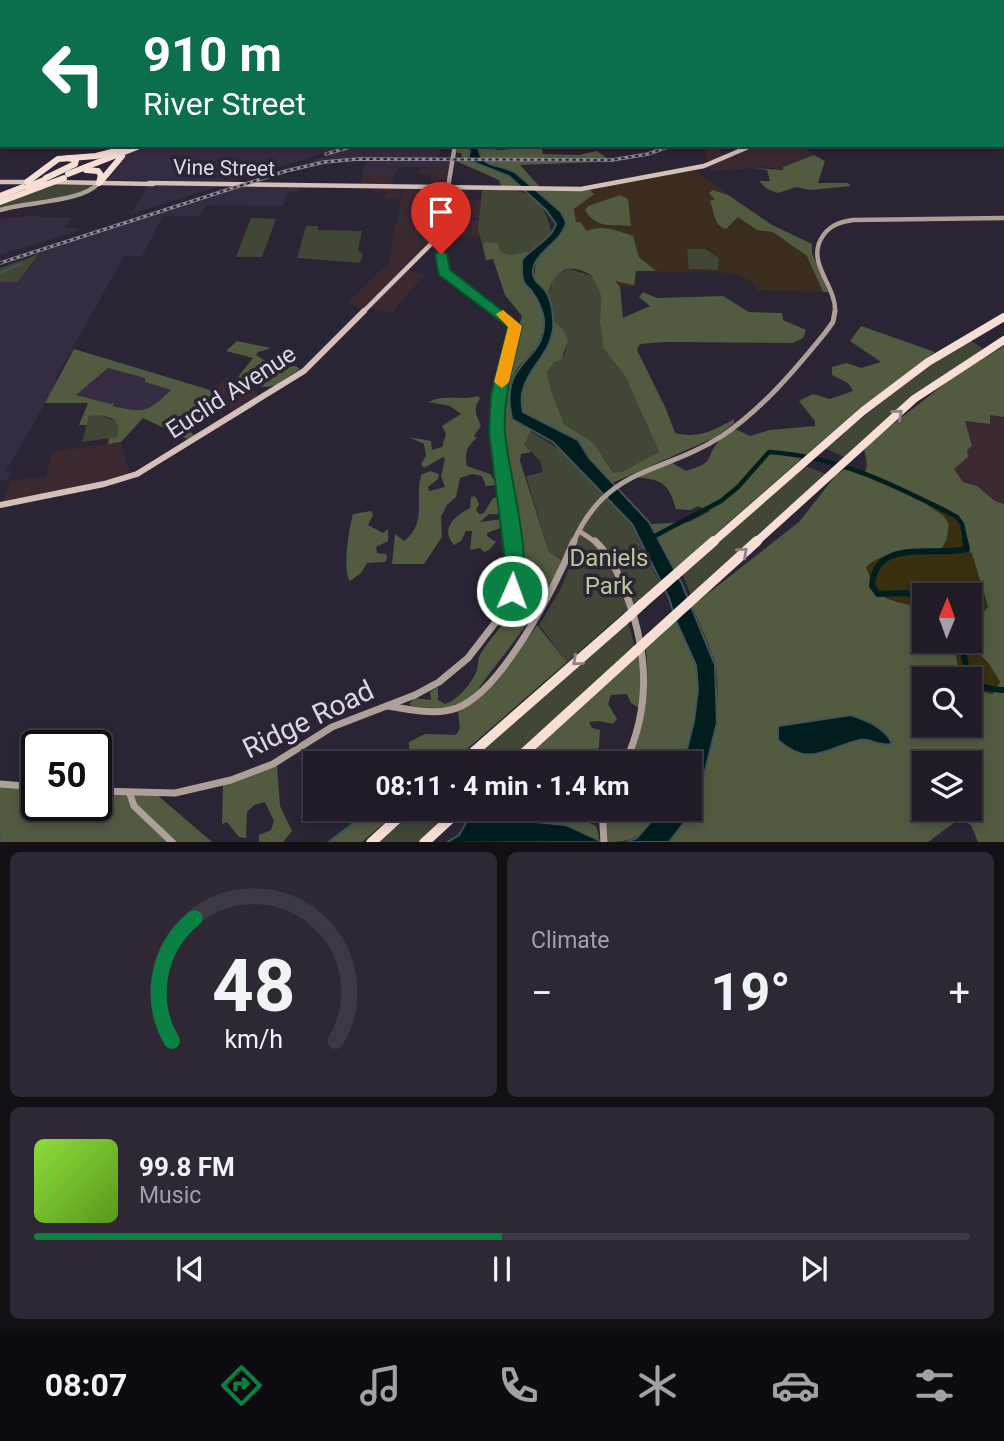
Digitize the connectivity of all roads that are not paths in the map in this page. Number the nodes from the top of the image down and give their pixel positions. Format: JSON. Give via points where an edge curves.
{"nodes":[{"id":1,"x":455,"y":147,"type":"edge"},
{"id":2,"x":748,"y":147,"type":"edge"},
{"id":3,"x":129,"y":148,"type":"edge"},
{"id":4,"x":48,"y":178,"type":"junction"},
{"id":5,"x":61,"y":178,"type":"junction"},
{"id":6,"x":0,"y":182,"type":"edge"},
{"id":7,"x":99,"y":183,"type":"junction"},
{"id":8,"x":26,"y":185,"type":"junction"},
{"id":9,"x":448,"y":187,"type":"junction"},
{"id":10,"x":0,"y":199,"type":"edge"},
{"id":11,"x":0,"y":210,"type":"edge"},
{"id":12,"x":1004,"y":218,"type":"edge"},
{"id":13,"x":437,"y":239,"type":"junction"},
{"id":14,"x":1004,"y":317,"type":"edge"},
{"id":15,"x":1004,"y":340,"type":"edge"},
{"id":16,"x":0,"y":505,"type":"edge"},
{"id":17,"x":579,"y":531,"type":"junction"},
{"id":18,"x":387,"y":706,"type":"junction"},
{"id":19,"x":475,"y":751,"type":"edge"},
{"id":20,"x":526,"y":751,"type":"edge"},
{"id":21,"x":631,"y":751,"type":"edge"},
{"id":22,"x":0,"y":784,"type":"edge"},
{"id":23,"x":21,"y":786,"type":"edge"},
{"id":24,"x":112,"y":792,"type":"edge"},
{"id":25,"x":130,"y":794,"type":"junction"},
{"id":26,"x":395,"y":821,"type":"edge"},
{"id":27,"x":447,"y":821,"type":"edge"},
{"id":28,"x":603,"y":821,"type":"edge"},
{"id":29,"x":603,"y":839,"type":"edge"},
{"id":30,"x":173,"y":842,"type":"edge"},
{"id":31,"x":371,"y":842,"type":"edge"},
{"id":32,"x":424,"y":842,"type":"edge"}],
"edges":[{"from":1,"to":9,"type":"main road"},
{"from":2,"to":9,"type":"main road","name":"Vine Street","via":[[704,166],[587,188]]},
{"from":3,"to":4,"type":"highway"},
{"from":3,"to":5,"type":"highway"},
{"from":3,"to":7,"type":"highway"},
{"from":3,"to":8,"type":"highway","via":[[92,157],[62,157]]},
{"from":4,"to":8,"type":"highway","bridge":true},
{"from":4,"to":8,"type":"highway","via":[[71,168],[76,160],[59,159]]},
{"from":5,"to":7,"type":"highway","via":[[94,170],[101,174]]},
{"from":5,"to":10,"type":"highway","bridge":true},
{"from":6,"to":8,"type":"main road","name":"Vine Street"},
{"from":7,"to":8,"type":"main road","name":"Vine Street"},
{"from":7,"to":9,"type":"main road","name":"Vine Street"},
{"from":7,"to":11,"type":"street","via":[[81,197]]},
{"from":8,"to":10,"type":"highway"},
{"from":9,"to":13,"type":"main road"},
{"from":12,"to":17,"type":"main road","via":[[853,220],[832,225],[819,241],[816,254],[836,315],[800,364],[760,405],[718,438],[623,481],[602,499]]},
{"from":13,"to":16,"type":"main road","name":"Euclid Avenue","via":[[304,371],[161,460],[118,481]]},
{"from":13,"to":18,"type":"main road","name":"Ridge Road","via":[[444,272],[515,326],[498,401],[498,444],[514,581],[505,610],[454,671]]},
{"from":14,"to":19,"type":"highway","one_way":true,"bridge":true,"via":[[900,382]]},
{"from":20,"to":15,"type":"highway","one_way":true,"bridge":true,"via":[[914,399]]},
{"from":17,"to":18,"type":"main road","via":[[541,613],[471,699],[443,711]]},
{"from":17,"to":21,"type":"main road","via":[[600,543],[615,563],[644,649],[644,712]]},
{"from":18,"to":25,"type":"main road","name":"Ridge Road","via":[[332,727],[273,764],[231,780],[189,791]]},
{"from":22,"to":23,"type":"main road"},
{"from":24,"to":25,"type":"main road","name":"Ridge Road"},
{"from":25,"to":30,"type":"street","via":[[134,806]]},
{"from":26,"to":31,"type":"highway"},
{"from":27,"to":32,"type":"highway"},
{"from":28,"to":29,"type":"main road"}]}
